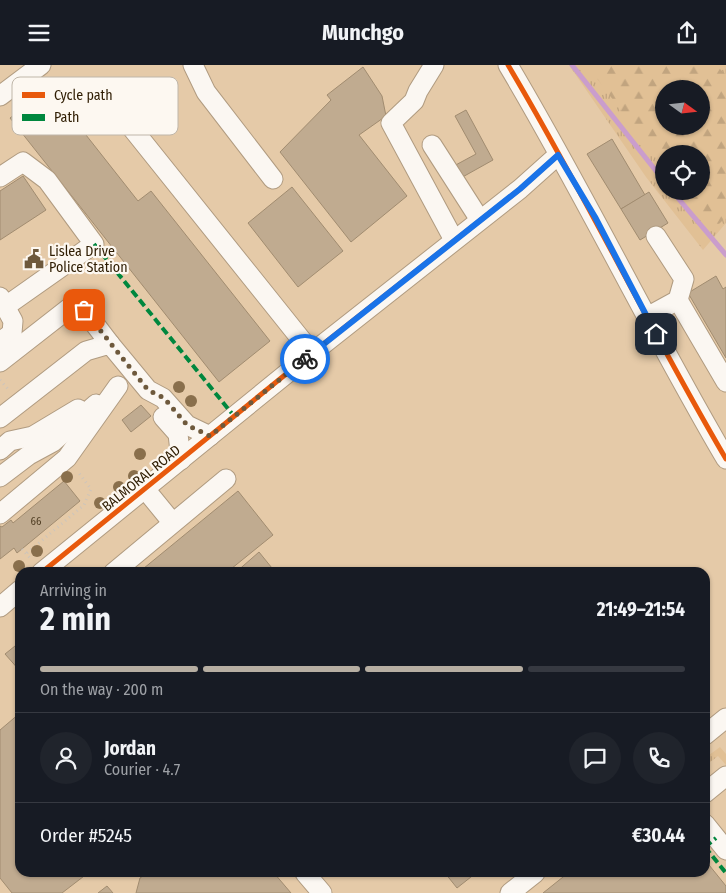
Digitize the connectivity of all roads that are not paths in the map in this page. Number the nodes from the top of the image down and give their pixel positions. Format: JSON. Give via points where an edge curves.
{"nodes":[{"id":1,"x":41,"y":65,"type":"edge"},
{"id":2,"x":193,"y":65,"type":"edge"},
{"id":3,"x":434,"y":65,"type":"edge"},
{"id":4,"x":508,"y":65,"type":"edge"},
{"id":5,"x":25,"y":77,"type":"edge"},
{"id":6,"x":12,"y":87,"type":"edge"},
{"id":7,"x":0,"y":96,"type":"edge"},
{"id":8,"x":137,"y":135,"type":"edge"},
{"id":9,"x":432,"y":145,"type":"dead end"},
{"id":10,"x":558,"y":155,"type":"junction"},
{"id":11,"x":0,"y":177,"type":"edge"},
{"id":12,"x":273,"y":179,"type":"dead end"},
{"id":13,"x":480,"y":219,"type":"junction"},
{"id":14,"x":656,"y":236,"type":"dead end"},
{"id":15,"x":454,"y":240,"type":"junction"},
{"id":16,"x":678,"y":300,"type":"junction"},
{"id":17,"x":3,"y":301,"type":"edge"},
{"id":18,"x":647,"y":317,"type":"junction"},
{"id":19,"x":0,"y":342,"type":"edge"},
{"id":20,"x":110,"y":344,"type":"junction"},
{"id":21,"x":312,"y":353,"type":"junction"},
{"id":22,"x":0,"y":362,"type":"edge"},
{"id":23,"x":133,"y":374,"type":"junction"},
{"id":24,"x":726,"y":382,"type":"edge"},
{"id":25,"x":118,"y":386,"type":"junction"},
{"id":26,"x":148,"y":390,"type":"junction"},
{"id":27,"x":0,"y":418,"type":"edge"},
{"id":28,"x":210,"y":436,"type":"junction"},
{"id":29,"x":0,"y":450,"type":"edge"},
{"id":30,"x":726,"y":459,"type":"edge"},
{"id":31,"x":181,"y":460,"type":"junction"},
{"id":32,"x":0,"y":467,"type":"edge"},
{"id":33,"x":0,"y":477,"type":"edge"},
{"id":34,"x":226,"y":479,"type":"dead end"},
{"id":35,"x":145,"y":489,"type":"junction"},
{"id":36,"x":0,"y":497,"type":"edge"},
{"id":37,"x":0,"y":514,"type":"edge"},
{"id":38,"x":172,"y":522,"type":"junction"},
{"id":39,"x":47,"y":566,"type":"edge"},
{"id":40,"x":120,"y":567,"type":"edge"},
{"id":41,"x":15,"y":594,"type":"edge"},
{"id":42,"x":0,"y":607,"type":"edge"},
{"id":43,"x":726,"y":776,"type":"edge"},
{"id":44,"x":710,"y":789,"type":"edge"},
{"id":45,"x":308,"y":877,"type":"edge"},
{"id":46,"x":531,"y":877,"type":"edge"},
{"id":47,"x":322,"y":893,"type":"edge"},
{"id":48,"x":510,"y":893,"type":"edge"}],
"edges":[{"from":1,"to":5,"type":"street"},
{"from":2,"to":12,"type":"street","via":[[206,92]]},
{"from":3,"to":15,"type":"street","via":[[414,101],[391,123]]},
{"from":4,"to":10,"type":"street"},
{"from":6,"to":7,"type":"street"},
{"from":8,"to":21,"type":"street"},
{"from":9,"to":13,"type":"street"},
{"from":10,"to":13,"type":"street","name":"BALMORAL ROAD"},
{"from":10,"to":18,"type":"street","via":[[595,217]]},
{"from":11,"to":17,"type":"street","via":[[23,163],[47,180],[94,244]]},
{"from":13,"to":15,"type":"street","name":"BALMORAL ROAD"},
{"from":14,"to":16,"type":"street","via":[[684,279]]},
{"from":15,"to":21,"type":"street","name":"BALMORAL ROAD"},
{"from":16,"to":18,"type":"street"},
{"from":16,"to":24,"type":"street"},
{"from":17,"to":19,"type":"street","via":[[13,321],[12,333]]},
{"from":18,"to":30,"type":"street"},
{"from":20,"to":22,"type":"street","via":[[84,310],[73,305]]},
{"from":20,"to":23,"type":"street"},
{"from":20,"to":27,"type":"street","via":[[86,351]]},
{"from":21,"to":28,"type":"street","name":"BALMORAL ROAD"},
{"from":23,"to":25,"type":"street"},
{"from":23,"to":26,"type":"street"},
{"from":25,"to":29,"type":"street","via":[[33,436],[10,441]]},
{"from":25,"to":32,"type":"street"},
{"from":25,"to":33,"type":"street","via":[[53,442]]},
{"from":25,"to":36,"type":"street","via":[[59,450]]},
{"from":25,"to":37,"type":"street","via":[[67,459]]},
{"from":26,"to":28,"type":"street","via":[[164,398],[187,425]]},
{"from":26,"to":31,"type":"street","via":[[152,405],[178,434]]},
{"from":28,"to":31,"type":"street","name":"BALMORAL ROAD"},
{"from":31,"to":35,"type":"street","name":"BALMORAL ROAD"},
{"from":34,"to":38,"type":"street"},
{"from":35,"to":38,"type":"street"},
{"from":35,"to":39,"type":"street","name":"BALMORAL ROAD"},
{"from":38,"to":40,"type":"street"},
{"from":41,"to":42,"type":"street"},
{"from":43,"to":44,"type":"street"},
{"from":45,"to":47,"type":"street"},
{"from":46,"to":48,"type":"street"}]}
